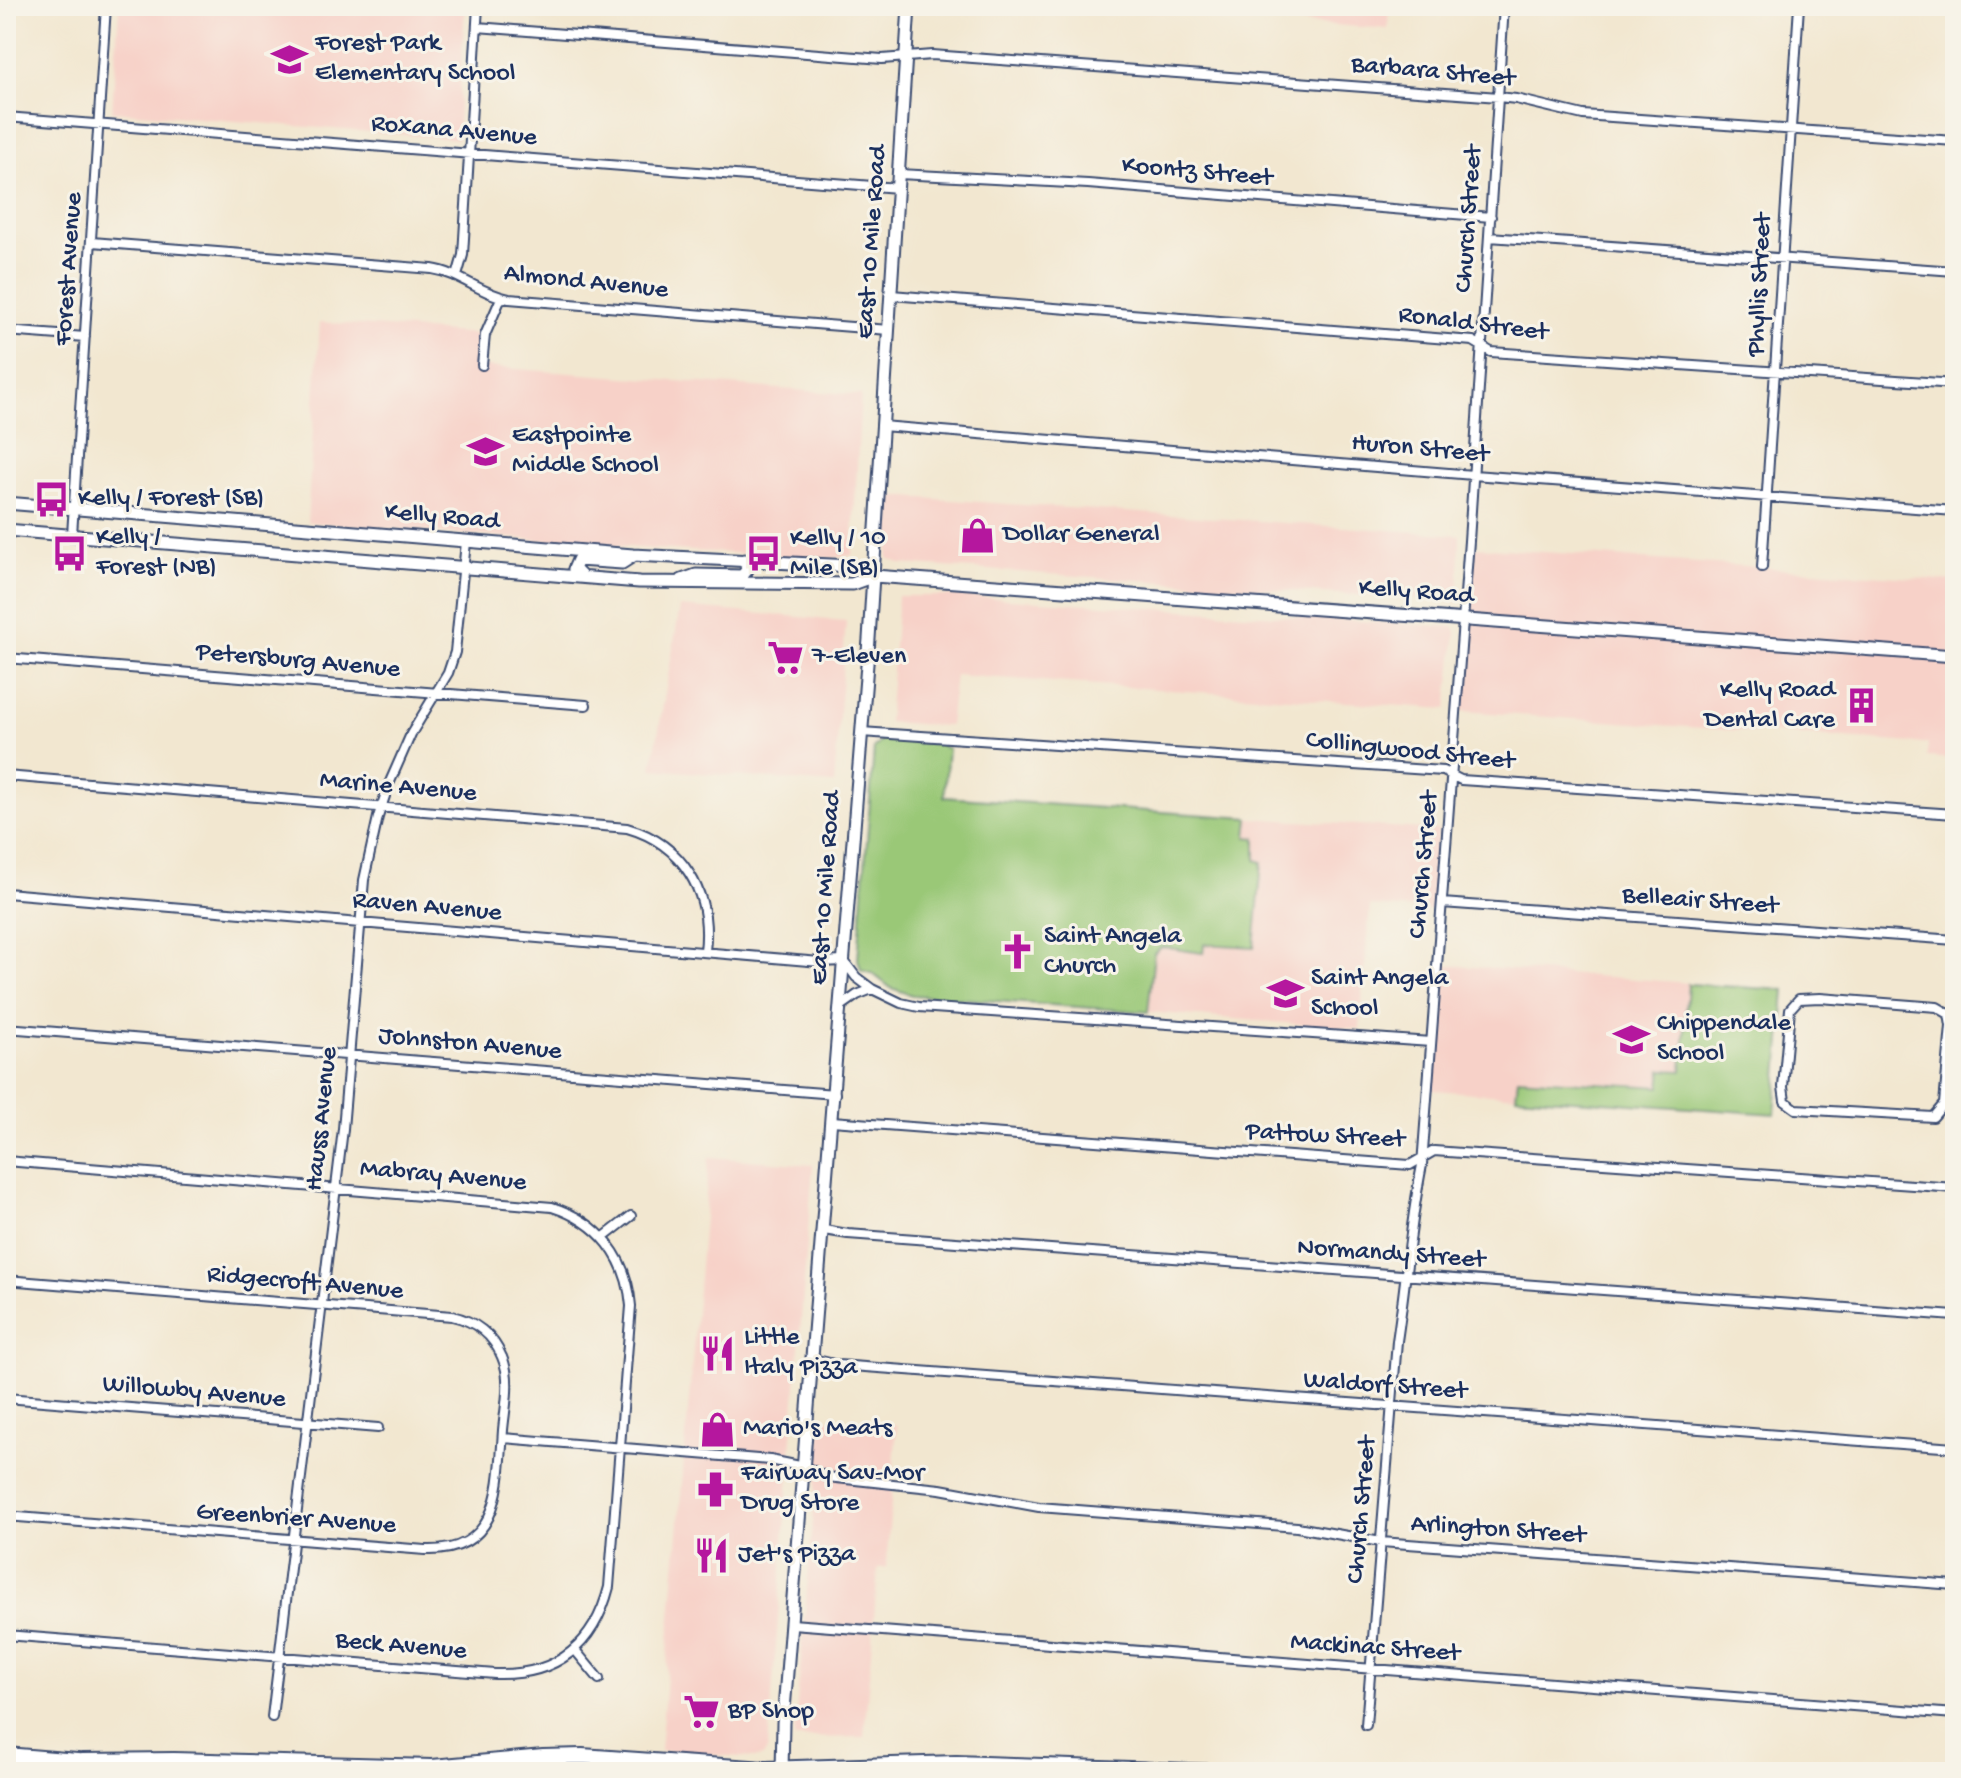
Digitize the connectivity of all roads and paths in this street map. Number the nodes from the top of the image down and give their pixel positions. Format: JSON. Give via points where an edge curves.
{"nodes":[{"id":1,"x":106,"y":6,"type":"edge"},
{"id":2,"x":478,"y":6,"type":"edge"},
{"id":3,"x":909,"y":6,"type":"edge"},
{"id":4,"x":1504,"y":6,"type":"edge"},
{"id":5,"x":1799,"y":6,"type":"edge"},
{"id":6,"x":477,"y":27,"type":"junction"},
{"id":7,"x":906,"y":58,"type":"junction"},
{"id":8,"x":1499,"y":97,"type":"junction"},
{"id":9,"x":6,"y":117,"type":"edge"},
{"id":10,"x":99,"y":124,"type":"junction"},
{"id":11,"x":1791,"y":129,"type":"junction"},
{"id":12,"x":1955,"y":141,"type":"edge"},
{"id":13,"x":470,"y":154,"type":"junction"},
{"id":14,"x":899,"y":174,"type":"junction"},
{"id":15,"x":898,"y":188,"type":"junction"},
{"id":16,"x":1491,"y":217,"type":"junction"},
{"id":17,"x":1489,"y":237,"type":"junction"},
{"id":18,"x":92,"y":242,"type":"junction"},
{"id":19,"x":1782,"y":258,"type":"junction"},
{"id":20,"x":1955,"y":271,"type":"edge"},
{"id":21,"x":457,"y":276,"type":"junction"},
{"id":22,"x":891,"y":295,"type":"junction"},
{"id":23,"x":501,"y":298,"type":"junction"},
{"id":24,"x":889,"y":330,"type":"junction"},
{"id":25,"x":6,"y":331,"type":"edge"},
{"id":26,"x":85,"y":337,"type":"junction"},
{"id":27,"x":1482,"y":347,"type":"junction"},
{"id":28,"x":482,"y":365,"type":"dead end"},
{"id":29,"x":1775,"y":372,"type":"junction"},
{"id":30,"x":1955,"y":384,"type":"edge"},
{"id":31,"x":882,"y":426,"type":"junction"},
{"id":32,"x":1473,"y":475,"type":"junction"},
{"id":33,"x":1766,"y":497,"type":"junction"},
{"id":34,"x":6,"y":503,"type":"edge"},
{"id":35,"x":74,"y":509,"type":"junction"},
{"id":36,"x":1955,"y":511,"type":"edge"},
{"id":37,"x":6,"y":530,"type":"edge"},
{"id":38,"x":72,"y":535,"type":"junction"},
{"id":39,"x":466,"y":542,"type":"junction"},
{"id":40,"x":633,"y":555,"type":"junction"},
{"id":41,"x":745,"y":560,"type":"junction"},
{"id":42,"x":1762,"y":567,"type":"dead end"},
{"id":43,"x":464,"y":568,"type":"junction"},
{"id":44,"x":874,"y":576,"type":"junction"},
{"id":45,"x":582,"y":577,"type":"junction"},
{"id":46,"x":670,"y":584,"type":"junction"},
{"id":47,"x":1464,"y":618,"type":"junction"},
{"id":48,"x":1955,"y":656,"type":"edge"},
{"id":49,"x":6,"y":658,"type":"edge"},
{"id":50,"x":436,"y":693,"type":"junction"},
{"id":51,"x":586,"y":705,"type":"dead end"},
{"id":52,"x":861,"y":732,"type":"junction"},
{"id":53,"x":1452,"y":775,"type":"junction"},
{"id":54,"x":6,"y":776,"type":"edge"},
{"id":55,"x":382,"y":806,"type":"junction"},
{"id":56,"x":1955,"y":814,"type":"edge"},
{"id":57,"x":6,"y":893,"type":"edge"},
{"id":58,"x":1442,"y":903,"type":"junction"},
{"id":59,"x":360,"y":922,"type":"junction"},
{"id":60,"x":1955,"y":940,"type":"edge"},
{"id":61,"x":705,"y":951,"type":"junction"},
{"id":62,"x":844,"y":961,"type":"junction"},
{"id":63,"x":872,"y":989,"type":"junction"},
{"id":64,"x":840,"y":1007,"type":"junction"},
{"id":65,"x":6,"y":1028,"type":"edge"},
{"id":66,"x":1431,"y":1042,"type":"junction"},
{"id":67,"x":349,"y":1056,"type":"junction"},
{"id":68,"x":1951,"y":1064,"type":"edge"},
{"id":69,"x":835,"y":1094,"type":"junction"},
{"id":70,"x":832,"y":1121,"type":"junction"},
{"id":71,"x":1423,"y":1158,"type":"junction"},
{"id":72,"x":6,"y":1161,"type":"edge"},
{"id":73,"x":336,"y":1187,"type":"junction"},
{"id":74,"x":1955,"y":1188,"type":"edge"},
{"id":75,"x":631,"y":1216,"type":"dead end"},
{"id":76,"x":824,"y":1230,"type":"junction"},
{"id":77,"x":604,"y":1237,"type":"junction"},
{"id":78,"x":1406,"y":1276,"type":"junction"},
{"id":79,"x":6,"y":1280,"type":"edge"},
{"id":80,"x":321,"y":1305,"type":"junction"},
{"id":81,"x":1955,"y":1316,"type":"edge"},
{"id":82,"x":813,"y":1359,"type":"junction"},
{"id":83,"x":6,"y":1398,"type":"edge"},
{"id":84,"x":1392,"y":1408,"type":"junction"},
{"id":85,"x":307,"y":1422,"type":"junction"},
{"id":86,"x":378,"y":1428,"type":"dead end"},
{"id":87,"x":503,"y":1438,"type":"junction"},
{"id":88,"x":620,"y":1447,"type":"junction"},
{"id":89,"x":1955,"y":1448,"type":"edge"},
{"id":90,"x":805,"y":1467,"type":"junction"},
{"id":91,"x":6,"y":1516,"type":"edge"},
{"id":92,"x":293,"y":1540,"type":"junction"},
{"id":93,"x":1381,"y":1542,"type":"junction"},
{"id":94,"x":1955,"y":1585,"type":"edge"},
{"id":95,"x":792,"y":1624,"type":"junction"},
{"id":96,"x":6,"y":1635,"type":"edge"},
{"id":97,"x":575,"y":1650,"type":"junction"},
{"id":98,"x":279,"y":1657,"type":"junction"},
{"id":99,"x":1371,"y":1669,"type":"junction"},
{"id":100,"x":599,"y":1679,"type":"dead end"},
{"id":101,"x":1955,"y":1714,"type":"edge"},
{"id":102,"x":272,"y":1717,"type":"dead end"},
{"id":103,"x":1366,"y":1725,"type":"dead end"},
{"id":104,"x":6,"y":1755,"type":"edge"},
{"id":105,"x":647,"y":1760,"type":"junction"},
{"id":106,"x":83,"y":1761,"type":"junction"},
{"id":107,"x":922,"y":1768,"type":"edge"},
{"id":108,"x":782,"y":1770,"type":"edge"},
{"id":109,"x":227,"y":1772,"type":"edge"},
{"id":110,"x":636,"y":1772,"type":"edge"},
{"id":111,"x":1217,"y":1772,"type":"edge"}],
"edges":[{"from":1,"to":10,"type":"street","name":"Forest Avenue"},
{"from":2,"to":6,"type":"street"},
{"from":3,"to":7,"type":"street","name":"East 10 Mile Road"},
{"from":4,"to":8,"type":"street","name":"Church Street"},
{"from":5,"to":11,"type":"street","name":"Phyllis Street"},
{"from":6,"to":7,"type":"street","name":"Barbara Street"},
{"from":6,"to":13,"type":"street"},
{"from":7,"to":8,"type":"street","name":"Barbara Street","via":[[932,55]]},
{"from":7,"to":14,"type":"street","name":"East 10 Mile Road"},
{"from":8,"to":11,"type":"street","name":"Barbara Street","via":[[1583,115]]},
{"from":8,"to":16,"type":"street","name":"Church Street"},
{"from":9,"to":10,"type":"street","name":"Roxana Avenue"},
{"from":10,"to":13,"type":"street","name":"Roxana Avenue"},
{"from":10,"to":18,"type":"street","name":"Forest Avenue"},
{"from":11,"to":12,"type":"street","name":"Barbara Street"},
{"from":11,"to":19,"type":"street","name":"Phyllis Street"},
{"from":13,"to":15,"type":"street","name":"Roxana Avenue"},
{"from":13,"to":21,"type":"street"},
{"from":14,"to":15,"type":"street","name":"East 10 Mile Road"},
{"from":14,"to":16,"type":"street","name":"Koontz Street"},
{"from":15,"to":22,"type":"street","name":"East 10 Mile Road"},
{"from":16,"to":17,"type":"street","name":"Church Street"},
{"from":17,"to":19,"type":"street"},
{"from":17,"to":27,"type":"street","name":"Church Street"},
{"from":18,"to":21,"type":"street","name":"Almond Avenue","via":[[432,269]]},
{"from":18,"to":26,"type":"street","name":"Forest Avenue"},
{"from":19,"to":20,"type":"street"},
{"from":19,"to":29,"type":"street","name":"Phyllis Street"},
{"from":21,"to":23,"type":"street","name":"Almond Avenue"},
{"from":22,"to":24,"type":"street","name":"East 10 Mile Road"},
{"from":22,"to":27,"type":"street","name":"Ronald Street","via":[[1457,339]]},
{"from":23,"to":24,"type":"street","name":"Almond Avenue"},
{"from":23,"to":28,"type":"street","via":[[485,335]]},
{"from":24,"to":31,"type":"street","name":"East 10 Mile Road"},
{"from":25,"to":26,"type":"street"},
{"from":26,"to":35,"type":"street","name":"Forest Avenue"},
{"from":27,"to":29,"type":"street","name":"Ronald Street","via":[[1491,352]]},
{"from":27,"to":32,"type":"street","name":"Church Street"},
{"from":29,"to":30,"type":"street","name":"Ronald Street"},
{"from":29,"to":33,"type":"street","name":"Phyllis Street"},
{"from":31,"to":32,"type":"street","name":"Huron Street"},
{"from":31,"to":44,"type":"street","name":"East 10 Mile Road"},
{"from":32,"to":33,"type":"street","name":"Huron Street"},
{"from":32,"to":47,"type":"street","name":"Church Street"},
{"from":33,"to":36,"type":"street","name":"Huron Street"},
{"from":33,"to":42,"type":"street","name":"Phyllis Street"},
{"from":34,"to":35,"type":"street","name":"Kelly Road"},
{"from":35,"to":38,"type":"street","name":"Forest Avenue"},
{"from":35,"to":39,"type":"street","name":"Kelly Road"},
{"from":37,"to":38,"type":"street","name":"Kelly Road"},
{"from":38,"to":43,"type":"street","name":"Kelly Road"},
{"from":39,"to":40,"type":"street","name":"Kelly Road"},
{"from":39,"to":43,"type":"street","name":"Hauss Avenue"},
{"from":40,"to":41,"type":"street","name":"Kelly Road"},
{"from":40,"to":45,"type":"street","via":[[622,563],[578,560],[574,569]]},
{"from":41,"to":44,"type":"street","name":"Kelly Road","via":[[851,566]]},
{"from":41,"to":46,"type":"street","via":[[742,576],[696,575]]},
{"from":43,"to":45,"type":"street","name":"Kelly Road"},
{"from":43,"to":50,"type":"street","name":"Hauss Avenue","via":[[455,652]]},
{"from":44,"to":46,"type":"street","name":"Kelly Road","via":[[852,584]]},
{"from":44,"to":47,"type":"street","name":"Kelly Road"},
{"from":44,"to":52,"type":"street","name":"East 10 Mile Road"},
{"from":45,"to":46,"type":"street","name":"Kelly Road"},
{"from":47,"to":48,"type":"street","name":"Kelly Road"},
{"from":47,"to":53,"type":"street","name":"Church Street"},
{"from":49,"to":50,"type":"street","name":"Petersburg Avenue"},
{"from":50,"to":51,"type":"street","name":"Petersburg Avenue"},
{"from":50,"to":55,"type":"street","name":"Hauss Avenue","via":[[411,734]]},
{"from":52,"to":53,"type":"street","name":"Collingwood Street"},
{"from":52,"to":62,"type":"street","name":"East 10 Mile Road"},
{"from":53,"to":56,"type":"street","name":"Collingwood Street","via":[[1461,780]]},
{"from":53,"to":58,"type":"street","name":"Church Street"},
{"from":54,"to":55,"type":"street","name":"Marine Avenue"},
{"from":55,"to":59,"type":"street","name":"Hauss Avenue"},
{"from":55,"to":61,"type":"street","name":"Marine Avenue","via":[[611,825],[647,834],[680,859],[693,878],[705,912]]},
{"from":57,"to":59,"type":"street","name":"Raven Avenue"},
{"from":58,"to":60,"type":"street","name":"Belleair Street"},
{"from":58,"to":66,"type":"street","name":"Church Street"},
{"from":59,"to":61,"type":"street","name":"Raven Avenue"},
{"from":59,"to":67,"type":"street","name":"Hauss Avenue"},
{"from":61,"to":62,"type":"street","name":"Raven Avenue"},
{"from":62,"to":63,"type":"street"},
{"from":62,"to":64,"type":"street","name":"East 10 Mile Road"},
{"from":63,"to":64,"type":"street"},
{"from":63,"to":66,"type":"street","via":[[919,1007]]},
{"from":64,"to":69,"type":"street","name":"East 10 Mile Road"},
{"from":65,"to":67,"type":"street","name":"Johnston Avenue"},
{"from":66,"to":71,"type":"street","name":"Church Street"},
{"from":67,"to":69,"type":"street","name":"Johnston Avenue"},
{"from":67,"to":73,"type":"street","name":"Hauss Avenue"},
{"from":68,"to":68,"type":"street","via":[[1949,1014],[1937,1007],[1820,998],[1799,999],[1790,1009],[1784,1094],[1796,1109],[1933,1117],[1944,1104]]},
{"from":69,"to":70,"type":"street","name":"East 10 Mile Road"},
{"from":70,"to":71,"type":"street","name":"Pattow Street","via":[[1410,1165]]},
{"from":70,"to":76,"type":"street","name":"East 10 Mile Road"},
{"from":71,"to":74,"type":"street","name":"Pattow Street","via":[[1434,1151]]},
{"from":71,"to":78,"type":"street","name":"Church Street"},
{"from":72,"to":73,"type":"street","name":"Mabray Avenue"},
{"from":73,"to":77,"type":"street","name":"Mabray Avenue","via":[[552,1207],[583,1220]]},
{"from":73,"to":80,"type":"street","name":"Hauss Avenue"},
{"from":75,"to":77,"type":"street"},
{"from":76,"to":78,"type":"street","name":"Normandy Street"},
{"from":76,"to":82,"type":"street","name":"East 10 Mile Road"},
{"from":77,"to":88,"type":"street","name":"Mabray Avenue","via":[[625,1272],[631,1306]]},
{"from":78,"to":81,"type":"street","name":"Normandy Street"},
{"from":78,"to":84,"type":"street","name":"Church Street"},
{"from":79,"to":80,"type":"street","name":"Ridgecroft Avenue"},
{"from":80,"to":85,"type":"street","name":"Hauss Avenue"},
{"from":80,"to":87,"type":"street","name":"Ridgecroft Avenue","via":[[452,1316],[483,1330],[498,1347],[507,1373]]},
{"from":82,"to":84,"type":"street","name":"Waldorf Street"},
{"from":82,"to":90,"type":"street","name":"East 10 Mile Road"},
{"from":83,"to":85,"type":"street","name":"Willowby Avenue"},
{"from":84,"to":89,"type":"street","name":"Waldorf Street"},
{"from":84,"to":93,"type":"street","name":"Church Street"},
{"from":85,"to":86,"type":"street","name":"Willowby Avenue"},
{"from":85,"to":92,"type":"street","name":"Hauss Avenue"},
{"from":87,"to":88,"type":"street"},
{"from":87,"to":92,"type":"street","name":"Greenbrier Avenue","via":[[495,1508],[478,1533],[462,1544],[435,1551]]},
{"from":88,"to":90,"type":"street","name":"Arlington Street"},
{"from":88,"to":97,"type":"street","name":"Beck Avenue","via":[[609,1587],[597,1623]]},
{"from":90,"to":93,"type":"street","name":"Arlington Street","via":[[827,1477],[1039,1507],[1297,1527]]},
{"from":90,"to":95,"type":"street","name":"East 10 Mile Road"},
{"from":91,"to":92,"type":"street","name":"Greenbrier Avenue"},
{"from":92,"to":98,"type":"street","name":"Hauss Avenue"},
{"from":93,"to":94,"type":"street","name":"Arlington Street"},
{"from":93,"to":99,"type":"street","name":"Church Street"},
{"from":95,"to":99,"type":"street","name":"Mackinac Street"},
{"from":95,"to":108,"type":"street","name":"East 10 Mile Road"},
{"from":96,"to":98,"type":"street","name":"Beck Avenue"},
{"from":97,"to":98,"type":"street","name":"Beck Avenue","via":[[541,1669],[512,1675]]},
{"from":97,"to":100,"type":"street"},
{"from":98,"to":102,"type":"street","name":"Hauss Avenue"},
{"from":99,"to":101,"type":"street","name":"Mackinac Street"},
{"from":99,"to":103,"type":"street","name":"Church Street"},
{"from":104,"to":106,"type":"highway"},
{"from":105,"to":106,"type":"highway","via":[[560,1756],[432,1767]]},
{"from":105,"to":108,"type":"highway"},
{"from":105,"to":110,"type":"highway"},
{"from":106,"to":109,"type":"highway"},
{"from":107,"to":108,"type":"highway"},
{"from":107,"to":111,"type":"highway","via":[[1013,1764]]}]}
